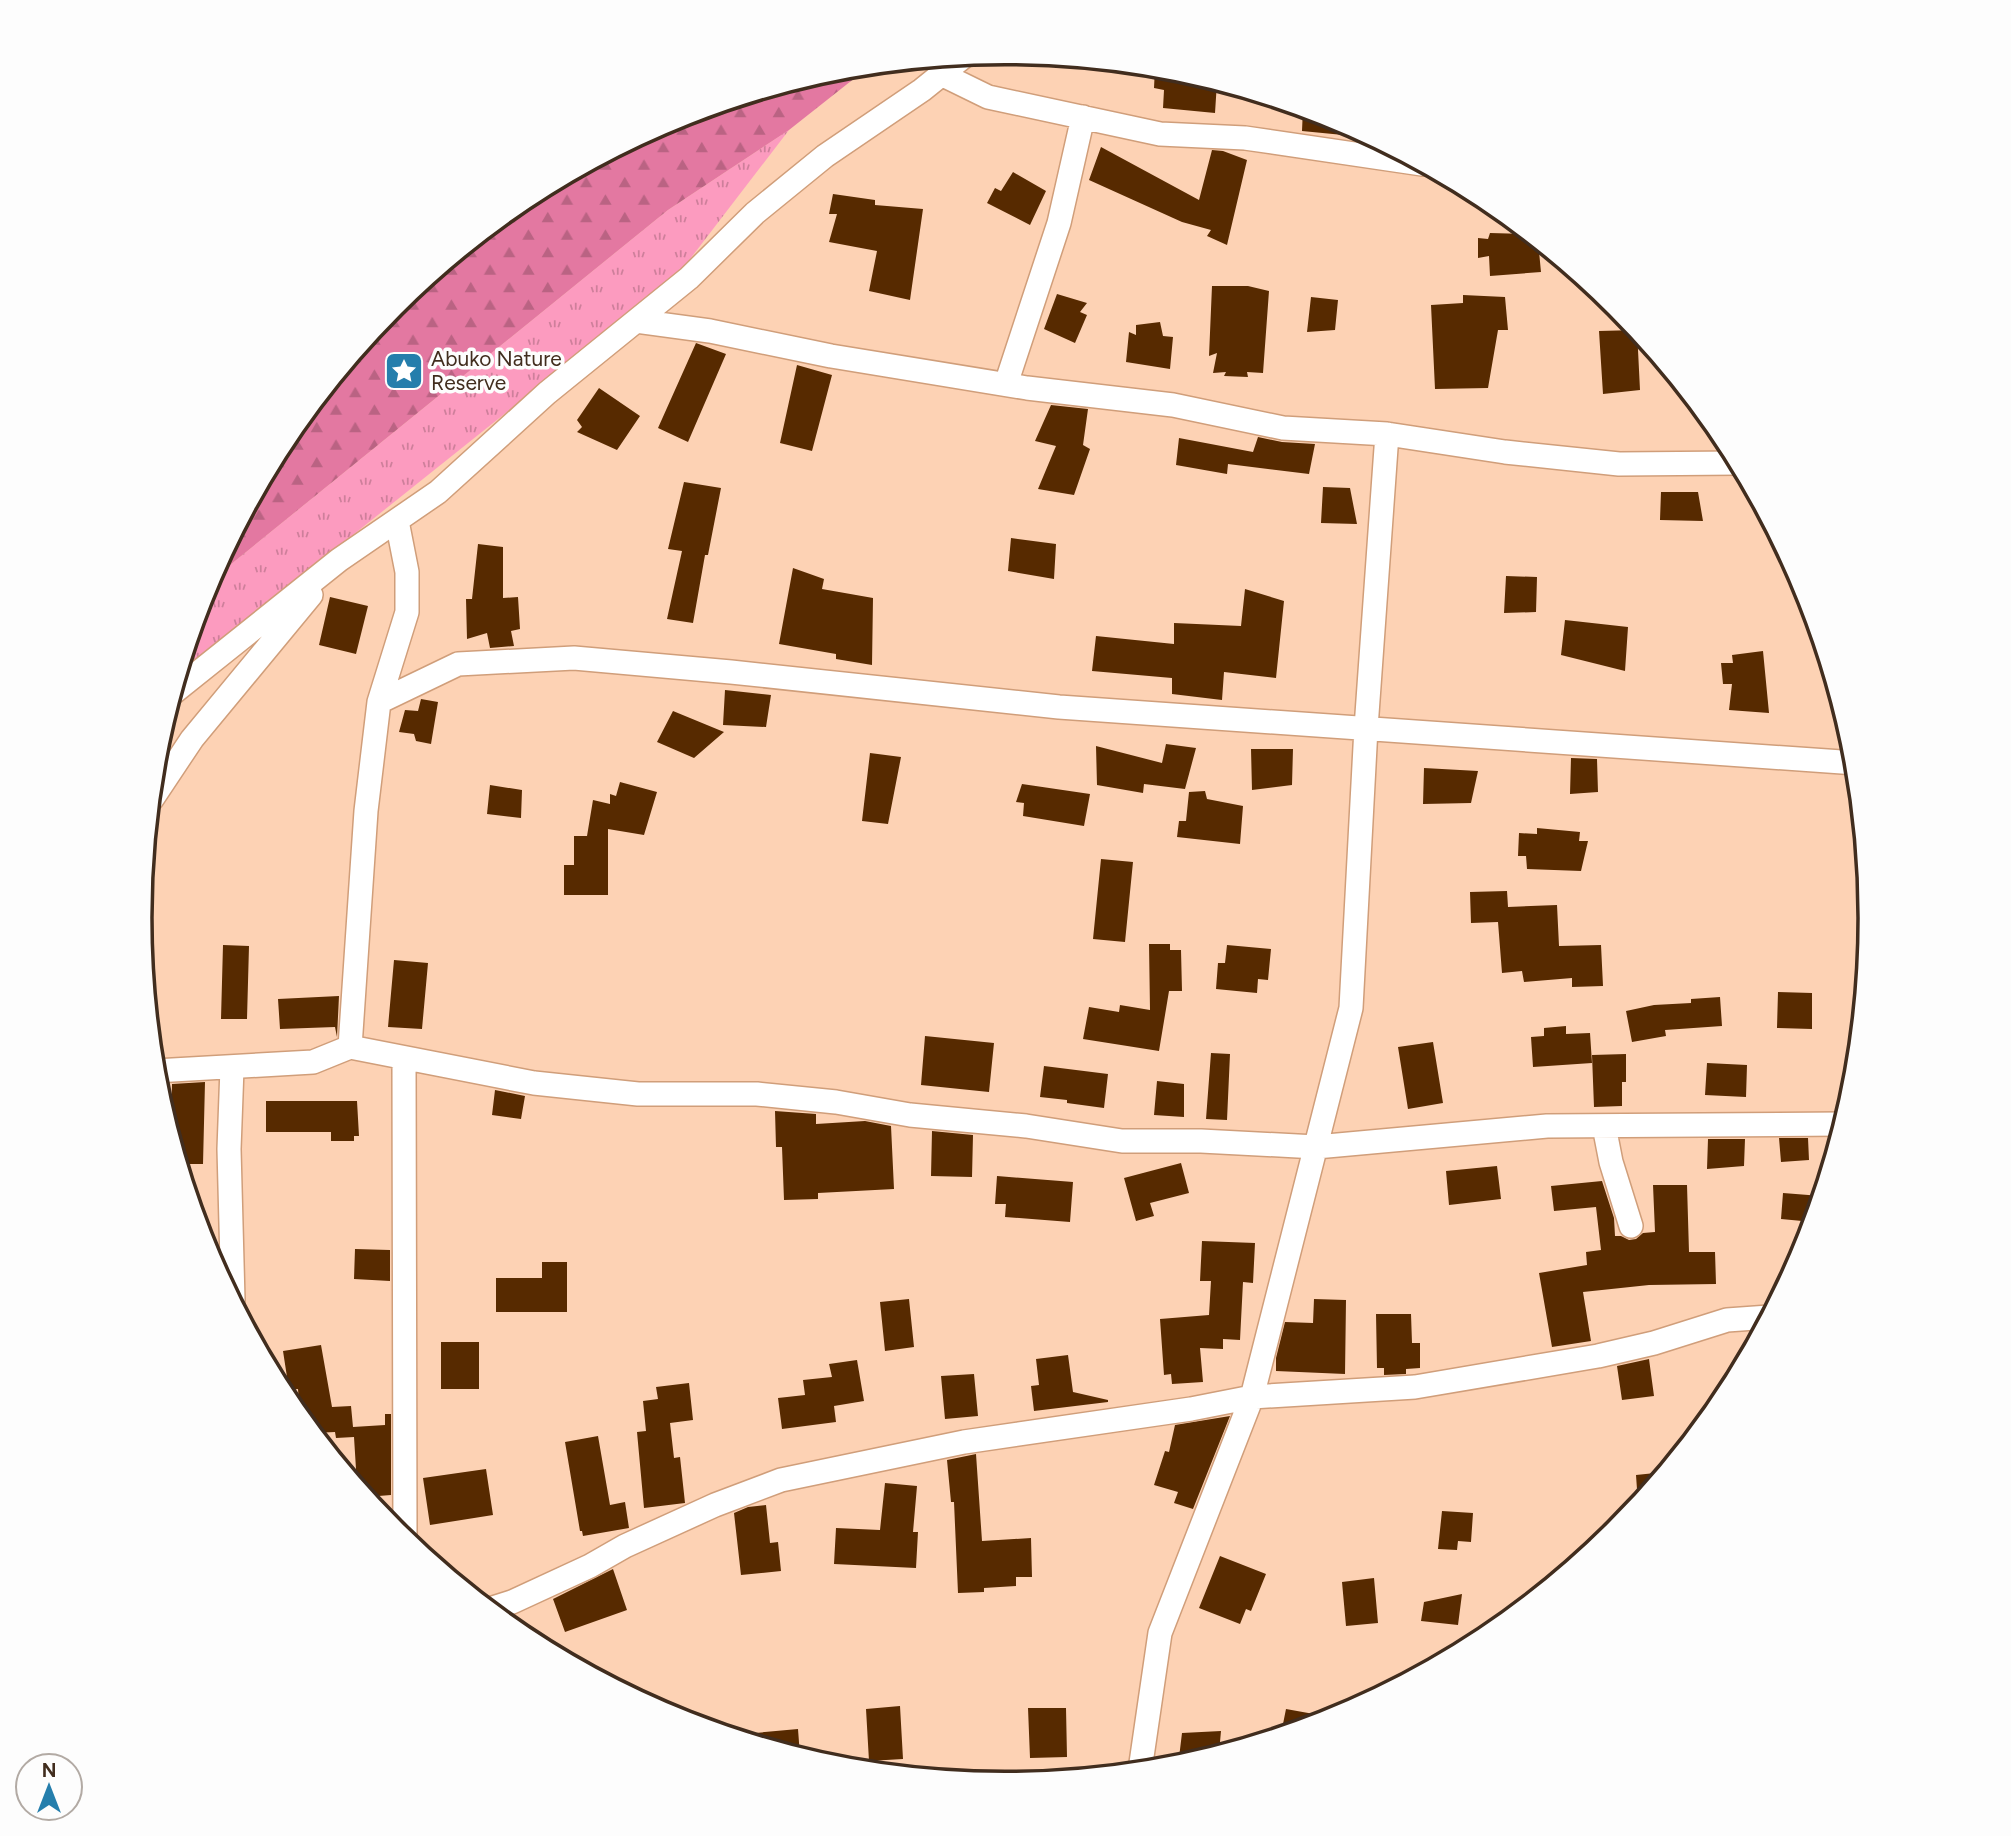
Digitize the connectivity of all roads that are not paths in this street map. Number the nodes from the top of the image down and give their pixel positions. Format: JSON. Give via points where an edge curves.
{"nodes":[{"id":1,"x":950,"y":67,"type":"edge"},
{"id":2,"x":941,"y":74,"type":"junction"},
{"id":3,"x":1083,"y":117,"type":"junction"},
{"id":4,"x":1397,"y":160,"type":"edge"},
{"id":5,"x":636,"y":321,"type":"junction"},
{"id":6,"x":1006,"y":384,"type":"junction"},
{"id":7,"x":1387,"y":434,"type":"junction"},
{"id":8,"x":1727,"y":463,"type":"edge"},
{"id":9,"x":397,"y":521,"type":"junction"},
{"id":10,"x":340,"y":560,"type":"junction"},
{"id":11,"x":186,"y":683,"type":"edge"},
{"id":12,"x":379,"y":702,"type":"junction"},
{"id":13,"x":1366,"y":728,"type":"junction"},
{"id":14,"x":1844,"y":762,"type":"edge"},
{"id":15,"x":164,"y":780,"type":"edge"},
{"id":16,"x":350,"y":1047,"type":"junction"},
{"id":17,"x":404,"y":1059,"type":"junction"},
{"id":18,"x":232,"y":1068,"type":"junction"},
{"id":19,"x":167,"y":1071,"type":"edge"},
{"id":20,"x":1833,"y":1124,"type":"edge"},
{"id":21,"x":1604,"y":1126,"type":"junction"},
{"id":22,"x":1316,"y":1147,"type":"junction"},
{"id":23,"x":1631,"y":1226,"type":"dead end"},
{"id":24,"x":232,"y":1279,"type":"edge"},
{"id":25,"x":1759,"y":1318,"type":"edge"},
{"id":26,"x":1252,"y":1397,"type":"junction"},
{"id":27,"x":405,"y":1524,"type":"edge"},
{"id":28,"x":500,"y":1605,"type":"edge"},
{"id":29,"x":1141,"y":1760,"type":"edge"}],
"edges":[{"from":1,"to":2,"type":"street"},
{"from":2,"to":3,"type":"street","via":[[988,97]]},
{"from":2,"to":5,"type":"street","via":[[815,164]]},
{"from":3,"to":4,"type":"street","via":[[1160,134],[1245,138]]},
{"from":3,"to":6,"type":"street","via":[[1059,223]]},
{"from":5,"to":6,"type":"street"},
{"from":5,"to":9,"type":"street","via":[[547,393],[438,492]]},
{"from":6,"to":7,"type":"street","via":[[1173,405],[1283,428]]},
{"from":7,"to":8,"type":"street","via":[[1619,464]]},
{"from":7,"to":13,"type":"street"},
{"from":9,"to":10,"type":"street"},
{"from":9,"to":12,"type":"street","via":[[407,572],[407,611]]},
{"from":10,"to":11,"type":"street"},
{"from":10,"to":15,"type":"street","via":[[192,739]]},
{"from":12,"to":13,"type":"street","via":[[458,664],[574,658],[1059,707]]},
{"from":12,"to":16,"type":"street","via":[[366,811]]},
{"from":13,"to":14,"type":"street"},
{"from":13,"to":22,"type":"street","via":[[1351,1008]]},
{"from":16,"to":17,"type":"street"},
{"from":16,"to":18,"type":"street","via":[[313,1062]]},
{"from":17,"to":22,"type":"street","via":[[534,1083],[638,1094],[757,1094],[1122,1141]]},
{"from":17,"to":27,"type":"street"},
{"from":18,"to":19,"type":"street"},
{"from":18,"to":24,"type":"street"},
{"from":20,"to":21,"type":"street"},
{"from":21,"to":22,"type":"street","via":[[1547,1126]]},
{"from":21,"to":23,"type":"street"},
{"from":22,"to":26,"type":"street"},
{"from":25,"to":26,"type":"street","via":[[1727,1320],[1598,1356],[1415,1387]]},
{"from":26,"to":28,"type":"street","via":[[964,1442],[781,1480],[715,1505]]},
{"from":26,"to":29,"type":"street","via":[[1160,1633]]}]}
